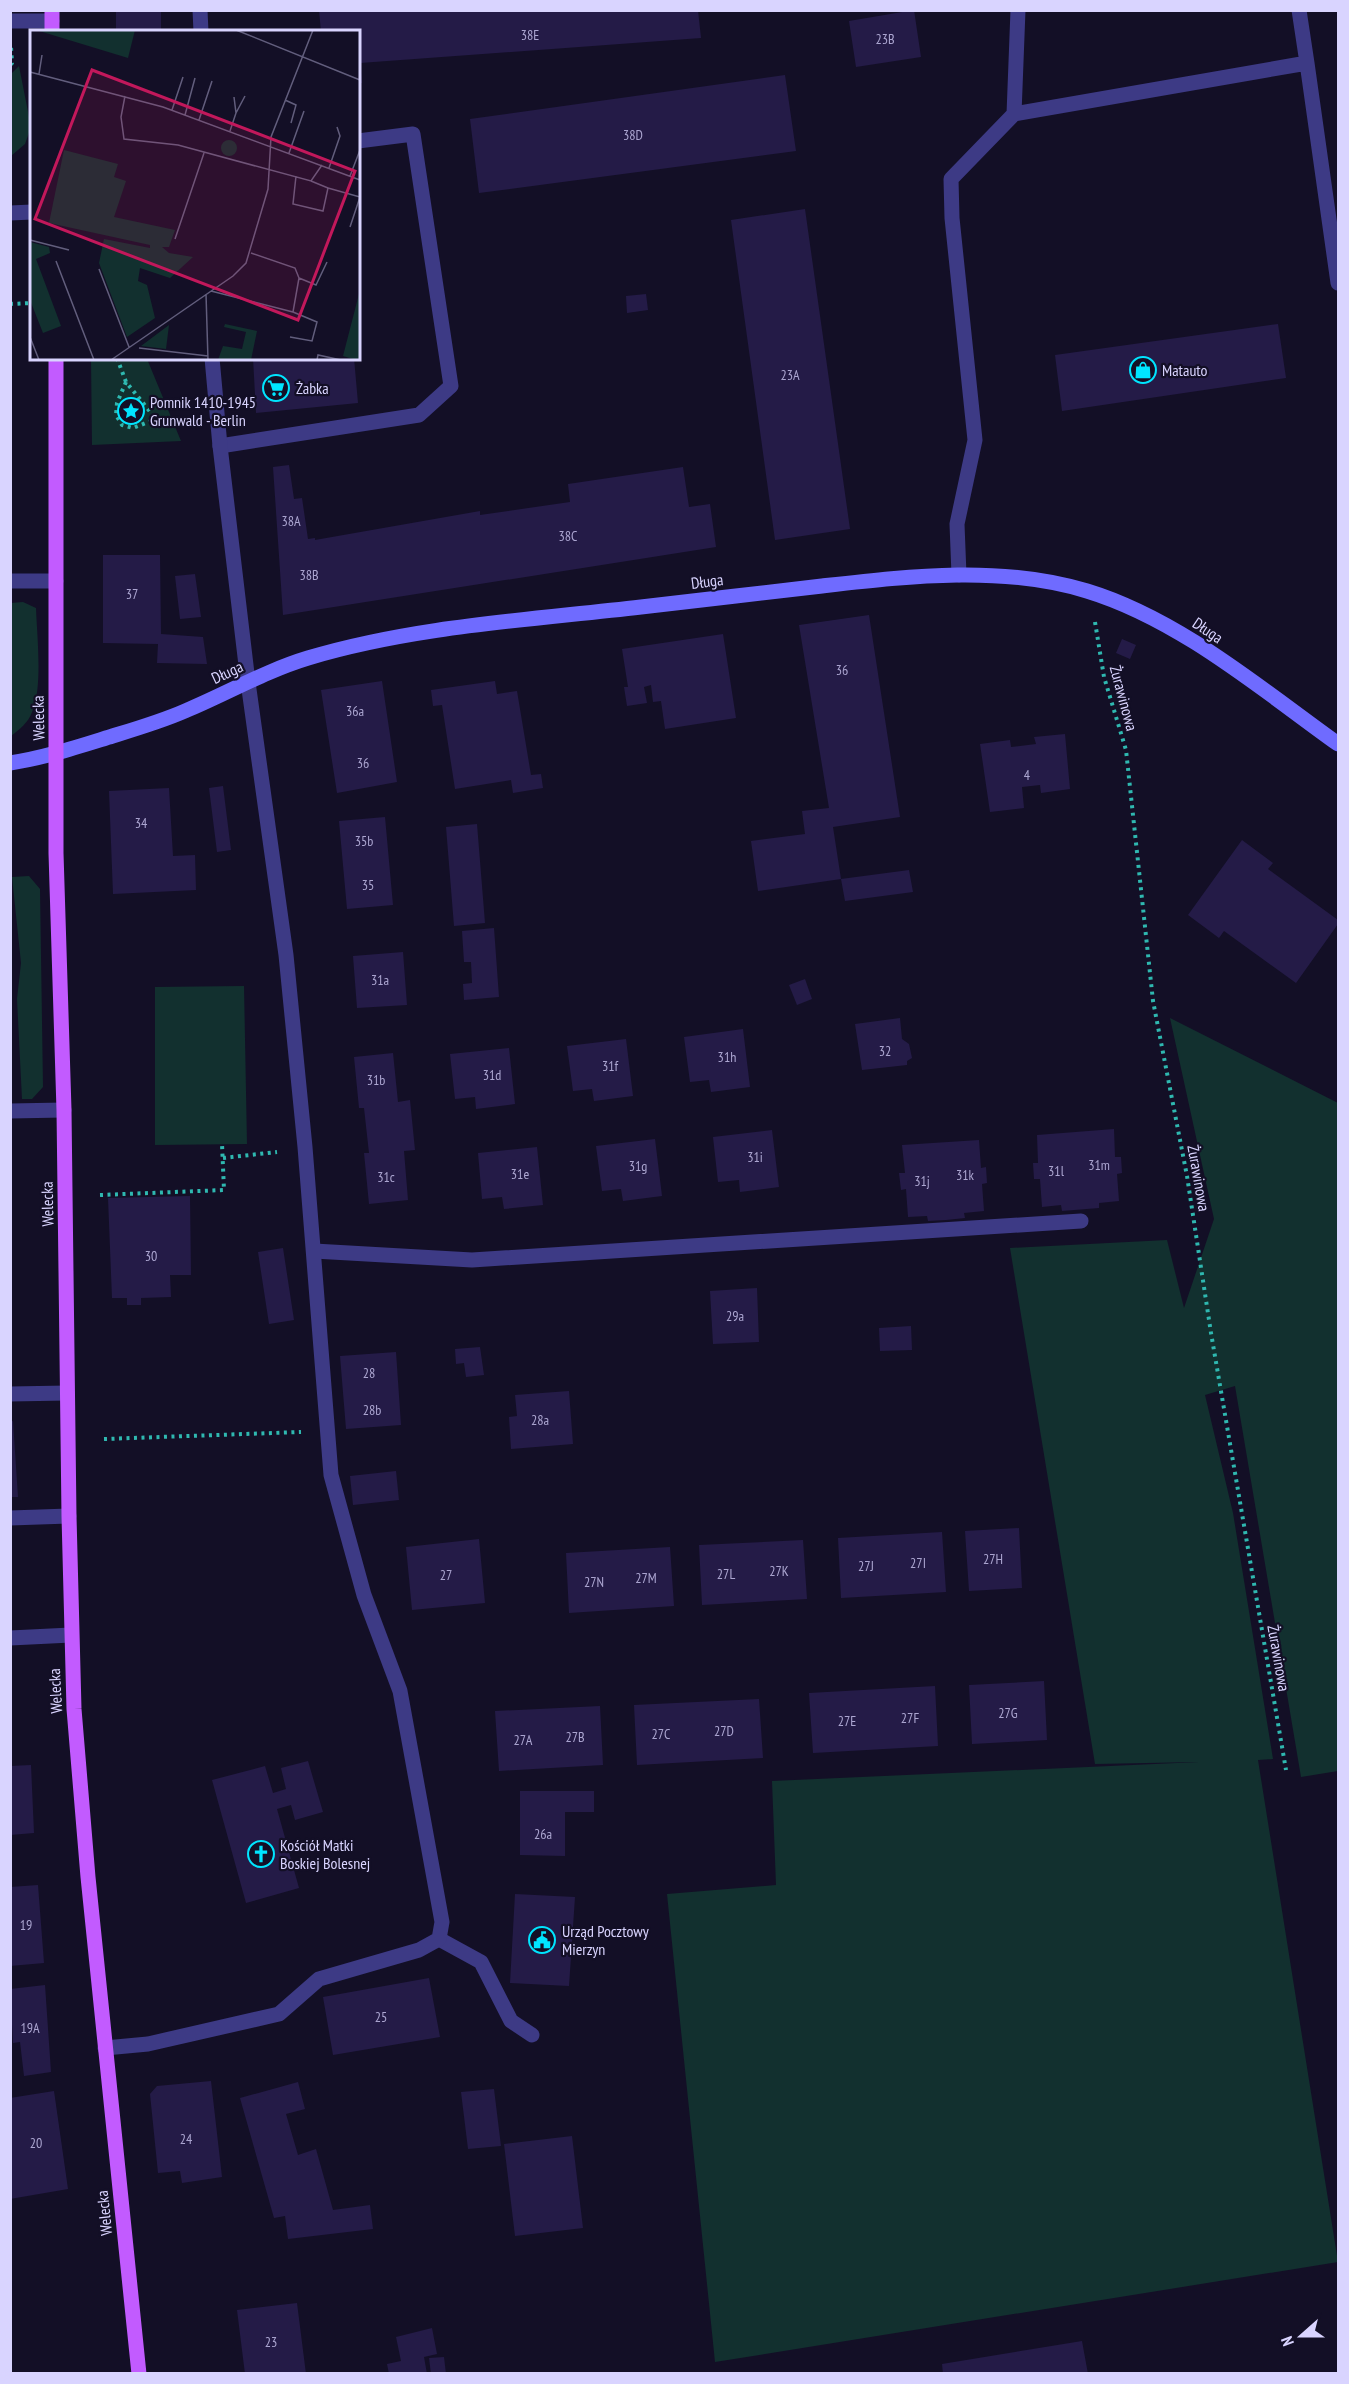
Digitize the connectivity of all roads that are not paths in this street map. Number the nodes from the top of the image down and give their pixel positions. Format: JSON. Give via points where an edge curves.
{"nodes":[{"id":1,"x":200,"y":10,"type":"edge"},
{"id":2,"x":1018,"y":10,"type":"edge"},
{"id":3,"x":1299,"y":10,"type":"edge"},
{"id":4,"x":10,"y":21,"type":"edge"},
{"id":5,"x":52,"y":21,"type":"edge"},
{"id":6,"x":201,"y":30,"type":"edge"},
{"id":7,"x":1307,"y":63,"type":"junction"},
{"id":8,"x":1014,"y":114,"type":"junction"},
{"id":9,"x":360,"y":141,"type":"edge"},
{"id":10,"x":30,"y":212,"type":"edge"},
{"id":11,"x":10,"y":213,"type":"edge"},
{"id":12,"x":1338,"y":283,"type":"edge"},
{"id":13,"x":56,"y":360,"type":"edge"},
{"id":14,"x":212,"y":360,"type":"edge"},
{"id":15,"x":220,"y":446,"type":"junction"},
{"id":16,"x":959,"y":575,"type":"junction"},
{"id":17,"x":10,"y":581,"type":"edge"},
{"id":18,"x":56,"y":581,"type":"junction"},
{"id":19,"x":248,"y":682,"type":"junction"},
{"id":20,"x":1338,"y":744,"type":"edge"},
{"id":21,"x":56,"y":753,"type":"junction"},
{"id":22,"x":10,"y":763,"type":"edge"},
{"id":23,"x":64,"y":1110,"type":"junction"},
{"id":24,"x":10,"y":1111,"type":"edge"},
{"id":25,"x":1081,"y":1221,"type":"dead end"},
{"id":26,"x":314,"y":1251,"type":"junction"},
{"id":27,"x":67,"y":1393,"type":"junction"},
{"id":28,"x":10,"y":1394,"type":"edge"},
{"id":29,"x":69,"y":1516,"type":"junction"},
{"id":30,"x":10,"y":1518,"type":"edge"},
{"id":31,"x":71,"y":1635,"type":"junction"},
{"id":32,"x":10,"y":1638,"type":"edge"},
{"id":33,"x":439,"y":1939,"type":"junction"},
{"id":34,"x":532,"y":2035,"type":"dead end"},
{"id":35,"x":105,"y":2048,"type":"junction"},
{"id":36,"x":139,"y":2373,"type":"edge"}],
"edges":[{"from":1,"to":6,"type":"street"},
{"from":2,"to":8,"type":"street"},
{"from":3,"to":7,"type":"street"},
{"from":4,"to":5,"type":"street"},
{"from":7,"to":8,"type":"street"},
{"from":7,"to":12,"type":"street"},
{"from":8,"to":16,"type":"street","via":[[951,179],[975,440],[957,524]]},
{"from":9,"to":15,"type":"street","via":[[413,134],[451,386],[419,415]]},
{"from":10,"to":11,"type":"street"},
{"from":13,"to":18,"type":"main road","name":"Welecka"},
{"from":14,"to":15,"type":"street"},
{"from":15,"to":19,"type":"street"},
{"from":16,"to":19,"type":"street","name":"Długa","via":[[843,584],[407,636],[291,663]]},
{"from":16,"to":20,"type":"street","name":"Długa","via":[[1031,579],[1089,591],[1164,623]]},
{"from":17,"to":18,"type":"street"},
{"from":18,"to":21,"type":"main road","name":"Welecka"},
{"from":19,"to":21,"type":"street","name":"Długa","via":[[171,717]]},
{"from":19,"to":26,"type":"street","via":[[285,955]]},
{"from":21,"to":22,"type":"street","name":"Długa"},
{"from":21,"to":23,"type":"main road","name":"Welecka"},
{"from":23,"to":24,"type":"street"},
{"from":23,"to":27,"type":"main road","name":"Welecka"},
{"from":25,"to":26,"type":"street","via":[[472,1260]]},
{"from":26,"to":33,"type":"street","via":[[331,1475],[364,1595],[400,1691],[438,1893],[442,1922]]},
{"from":27,"to":28,"type":"street"},
{"from":27,"to":29,"type":"main road","name":"Welecka"},
{"from":29,"to":30,"type":"street"},
{"from":29,"to":31,"type":"main road","name":"Welecka"},
{"from":31,"to":32,"type":"street"},
{"from":31,"to":35,"type":"main road","name":"Welecka","via":[[76,1745]]},
{"from":33,"to":34,"type":"street","via":[[482,1962],[512,2021]]},
{"from":33,"to":35,"type":"street","via":[[419,1950],[319,1979],[279,2014],[148,2044]]},
{"from":35,"to":36,"type":"main road","name":"Welecka"}]}
